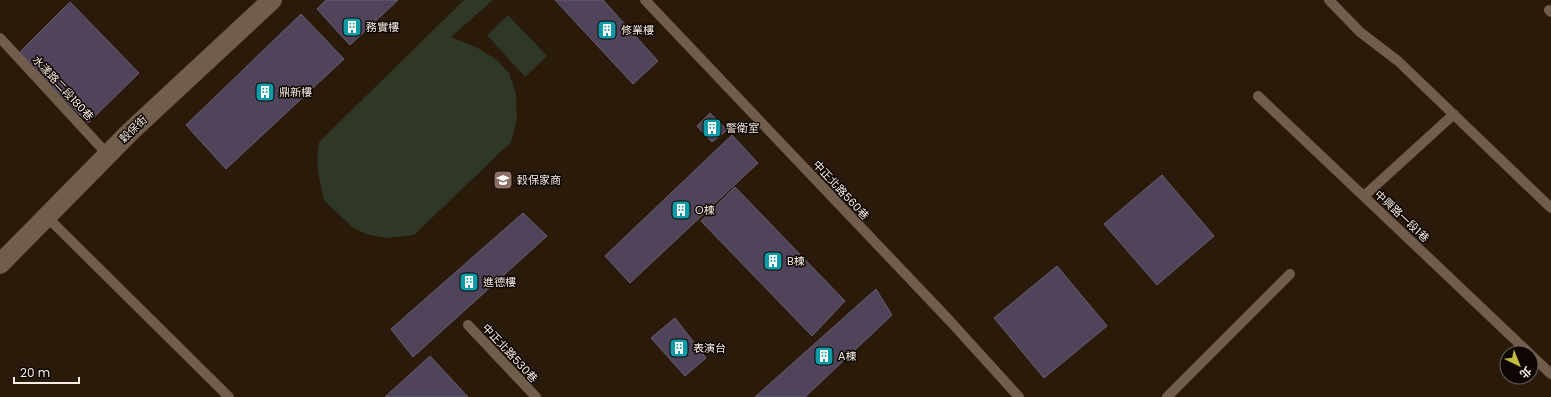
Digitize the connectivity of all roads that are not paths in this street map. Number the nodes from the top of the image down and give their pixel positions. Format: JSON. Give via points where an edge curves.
{"nodes":[{"id":1,"x":272,"y":0,"type":"edge"},
{"id":2,"x":645,"y":0,"type":"edge"},
{"id":3,"x":1329,"y":0,"type":"edge"},
{"id":4,"x":0,"y":38,"type":"edge"},
{"id":5,"x":1258,"y":96,"type":"dead end"},
{"id":6,"x":1454,"y":114,"type":"junction"},
{"id":7,"x":108,"y":154,"type":"junction"},
{"id":8,"x":1364,"y":196,"type":"junction"},
{"id":9,"x":1551,"y":208,"type":"edge"},
{"id":10,"x":47,"y":217,"type":"junction"},
{"id":11,"x":0,"y":264,"type":"edge"},
{"id":12,"x":1290,"y":274,"type":"dead end"},
{"id":13,"x":468,"y":325,"type":"dead end"},
{"id":14,"x":1521,"y":345,"type":"edge"},
{"id":15,"x":1539,"y":363,"type":"edge"},
{"id":16,"x":1551,"y":374,"type":"edge"},
{"id":17,"x":229,"y":397,"type":"edge"},
{"id":18,"x":536,"y":397,"type":"edge"},
{"id":19,"x":1019,"y":397,"type":"edge"},
{"id":20,"x":1167,"y":397,"type":"edge"}],
"edges":[{"from":1,"to":7,"type":"street","name":"穀保街"},
{"from":2,"to":19,"type":"lane","name":"中正北路560巷"},
{"from":3,"to":6,"type":"lane","via":[[1360,32],[1398,61]]},
{"from":4,"to":7,"type":"lane","name":"水漾路二段180巷"},
{"from":5,"to":8,"type":"lane","name":"中興路一段1巷"},
{"from":6,"to":8,"type":"lane"},
{"from":6,"to":9,"type":"lane"},
{"from":7,"to":10,"type":"street","name":"穀保街"},
{"from":8,"to":14,"type":"lane","name":"中興路一段1巷"},
{"from":10,"to":11,"type":"street","name":"穀保街"},
{"from":10,"to":17,"type":"lane"},
{"from":12,"to":20,"type":"lane"},
{"from":13,"to":18,"type":"lane","name":"中正北路530巷"},
{"from":15,"to":16,"type":"lane","name":"中興路一段1巷"}]}
